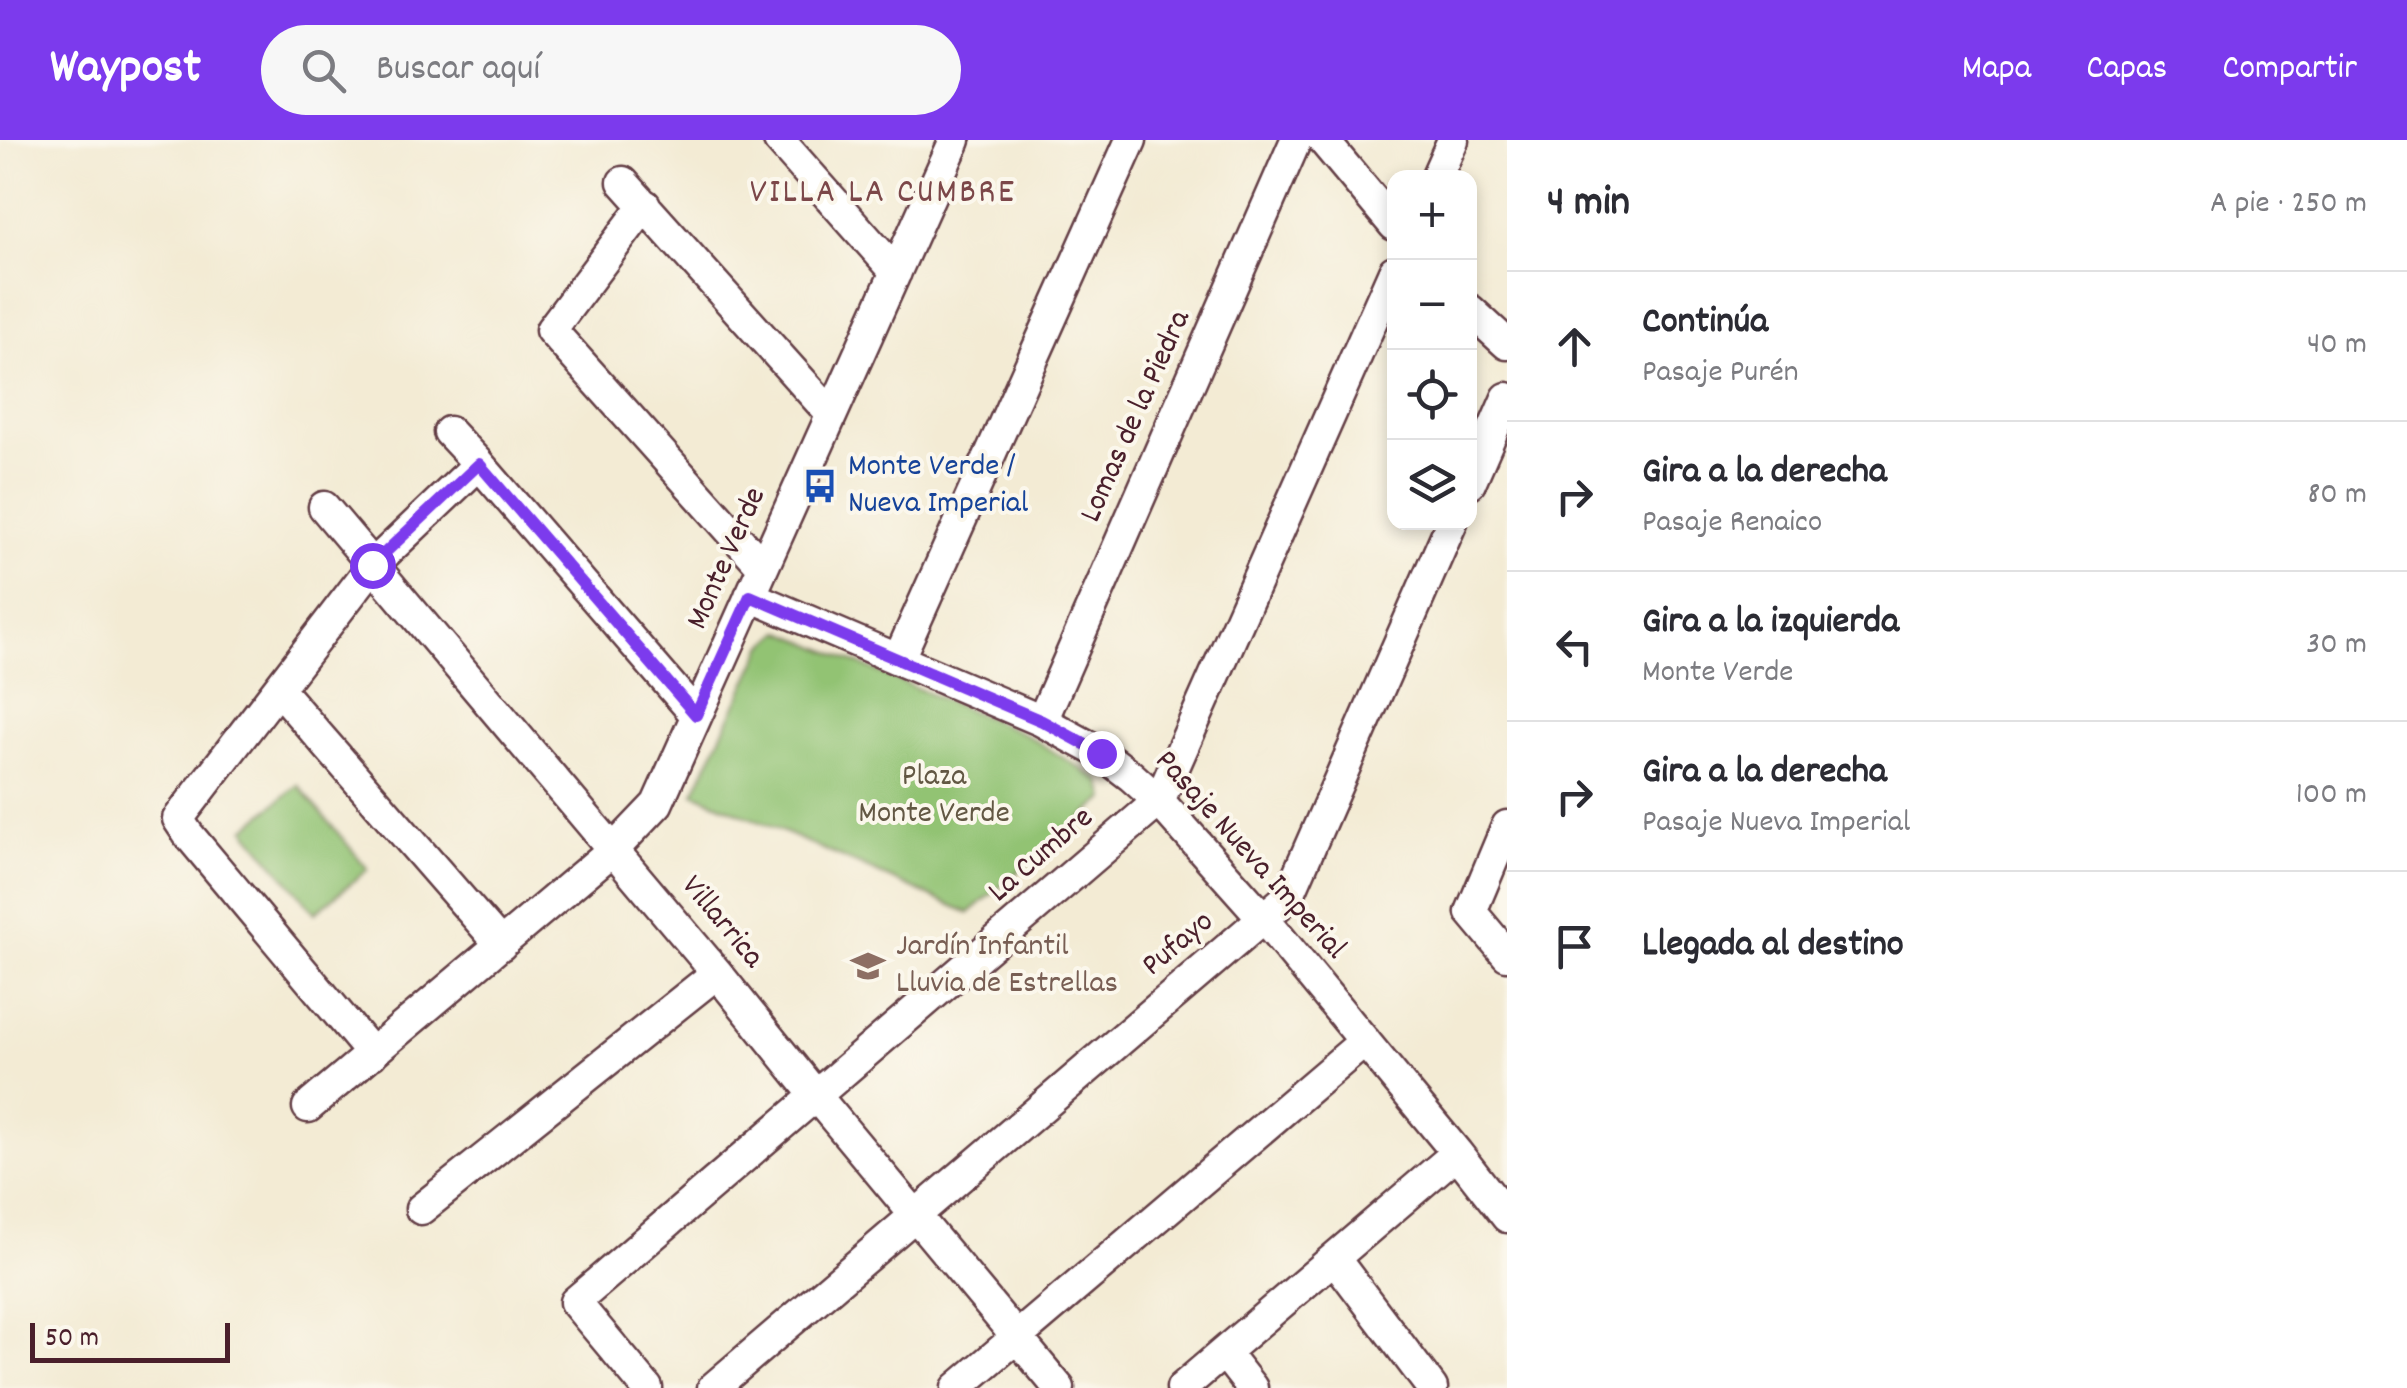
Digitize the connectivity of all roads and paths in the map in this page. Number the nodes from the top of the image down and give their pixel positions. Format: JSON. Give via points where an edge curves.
{"nodes":[{"id":1,"x":779,"y":140,"type":"edge"},
{"id":2,"x":955,"y":140,"type":"edge"},
{"id":3,"x":1131,"y":140,"type":"edge"},
{"id":4,"x":1296,"y":140,"type":"edge"},
{"id":5,"x":1322,"y":140,"type":"edge"},
{"id":6,"x":1453,"y":140,"type":"edge"},
{"id":7,"x":1440,"y":170,"type":"edge"},
{"id":8,"x":623,"y":182,"type":"dead end"},
{"id":9,"x":645,"y":205,"type":"junction"},
{"id":10,"x":1387,"y":217,"type":"edge"},
{"id":11,"x":896,"y":272,"type":"junction"},
{"id":12,"x":1387,"y":287,"type":"edge"},
{"id":13,"x":1477,"y":316,"type":"edge"},
{"id":14,"x":1507,"y":344,"type":"edge"},
{"id":15,"x":1507,"y":398,"type":"edge"},
{"id":16,"x":832,"y":414,"type":"junction"},
{"id":17,"x":450,"y":432,"type":"dead end"},
{"id":18,"x":479,"y":464,"type":"junction"},
{"id":19,"x":1477,"y":467,"type":"edge"},
{"id":20,"x":324,"y":506,"type":"dead end"},
{"id":21,"x":1449,"y":530,"type":"edge"},
{"id":22,"x":372,"y":565,"type":"junction"},
{"id":23,"x":763,"y":567,"type":"junction"},
{"id":24,"x":750,"y":596,"type":"junction"},
{"id":25,"x":899,"y":658,"type":"junction"},
{"id":26,"x":279,"y":690,"type":"junction"},
{"id":27,"x":696,"y":715,"type":"junction"},
{"id":28,"x":1042,"y":721,"type":"junction"},
{"id":29,"x":1158,"y":801,"type":"junction"},
{"id":30,"x":1507,"y":826,"type":"edge"},
{"id":31,"x":614,"y":850,"type":"junction"},
{"id":32,"x":1264,"y":919,"type":"junction"},
{"id":33,"x":501,"y":945,"type":"junction"},
{"id":34,"x":1507,"y":955,"type":"edge"},
{"id":35,"x":717,"y":972,"type":"junction"},
{"id":36,"x":1366,"y":1041,"type":"junction"},
{"id":37,"x":372,"y":1054,"type":"junction"},
{"id":38,"x":816,"y":1096,"type":"junction"},
{"id":39,"x":308,"y":1107,"type":"dead end"},
{"id":40,"x":1457,"y":1152,"type":"junction"},
{"id":41,"x":421,"y":1209,"type":"dead end"},
{"id":42,"x":917,"y":1214,"type":"junction"},
{"id":43,"x":1507,"y":1217,"type":"edge"},
{"id":44,"x":1334,"y":1258,"type":"junction"},
{"id":45,"x":1017,"y":1337,"type":"junction"},
{"id":46,"x":1224,"y":1352,"type":"junction"},
{"id":47,"x":647,"y":1388,"type":"edge"},
{"id":48,"x":713,"y":1388,"type":"edge"},
{"id":49,"x":957,"y":1388,"type":"edge"},
{"id":50,"x":1060,"y":1388,"type":"edge"},
{"id":51,"x":1182,"y":1388,"type":"edge"},
{"id":52,"x":1252,"y":1388,"type":"edge"},
{"id":53,"x":1432,"y":1388,"type":"edge"}],
"edges":[{"from":1,"to":11,"type":"street"},
{"from":2,"to":11,"type":"street","name":"Monte Verde"},
{"from":3,"to":25,"type":"street"},
{"from":4,"to":28,"type":"street","name":"Lomas de la Piedra"},
{"from":5,"to":10,"type":"street"},
{"from":6,"to":7,"type":"street"},
{"from":8,"to":9,"type":"street"},
{"from":9,"to":16,"type":"street"},
{"from":9,"to":23,"type":"street","via":[[551,330]]},
{"from":11,"to":16,"type":"street","name":"Monte Verde"},
{"from":12,"to":29,"type":"street","name":"La Cumbre"},
{"from":13,"to":14,"type":"street"},
{"from":15,"to":19,"type":"street"},
{"from":16,"to":23,"type":"street","name":"Monte Verde"},
{"from":17,"to":18,"type":"street"},
{"from":18,"to":22,"type":"street"},
{"from":18,"to":27,"type":"street"},
{"from":20,"to":22,"type":"street","name":"Villarrica"},
{"from":21,"to":32,"type":"street","name":"Pufayo","via":[[1288,897]]},
{"from":22,"to":26,"type":"street"},
{"from":22,"to":31,"type":"street","name":"Villarrica"},
{"from":23,"to":24,"type":"street","name":"Monte Verde"},
{"from":24,"to":25,"type":"street","name":"Pasaje Nueva Imperial"},
{"from":24,"to":27,"type":"street","name":"Monte Verde"},
{"from":25,"to":28,"type":"street","name":"Pasaje Nueva Imperial"},
{"from":26,"to":33,"type":"street"},
{"from":26,"to":37,"type":"street","via":[[178,819]]},
{"from":27,"to":31,"type":"street","name":"Monte Verde","via":[[657,804]]},
{"from":28,"to":29,"type":"street","name":"Pasaje Nueva Imperial","via":[[1101,753]]},
{"from":29,"to":32,"type":"street","name":"Pasaje Nueva Imperial"},
{"from":29,"to":38,"type":"street","name":"La Cumbre"},
{"from":30,"to":34,"type":"street","via":[[1470,912]]},
{"from":31,"to":33,"type":"street","name":"Monte Verde"},
{"from":31,"to":35,"type":"street","name":"Villarrica"},
{"from":32,"to":36,"type":"street","name":"Pasaje Nueva Imperial"},
{"from":32,"to":42,"type":"street","name":"Pufayo"},
{"from":33,"to":37,"type":"street","name":"Monte Verde"},
{"from":35,"to":38,"type":"street","name":"Villarrica"},
{"from":35,"to":41,"type":"street"},
{"from":36,"to":40,"type":"street","name":"Pasaje Nueva Imperial"},
{"from":36,"to":45,"type":"street"},
{"from":37,"to":39,"type":"street","name":"Monte Verde"},
{"from":38,"to":42,"type":"street","name":"Villarrica"},
{"from":38,"to":47,"type":"street","name":"La Cumbre","via":[[575,1302]]},
{"from":40,"to":43,"type":"street","name":"Pasaje Nueva Imperial"},
{"from":40,"to":44,"type":"street"},
{"from":42,"to":45,"type":"street","name":"Villarrica"},
{"from":42,"to":48,"type":"street","name":"Pufayo"},
{"from":44,"to":46,"type":"street"},
{"from":44,"to":53,"type":"street"},
{"from":45,"to":49,"type":"street"},
{"from":45,"to":50,"type":"street","name":"Villarrica"},
{"from":46,"to":51,"type":"street"},
{"from":46,"to":52,"type":"street"}]}
